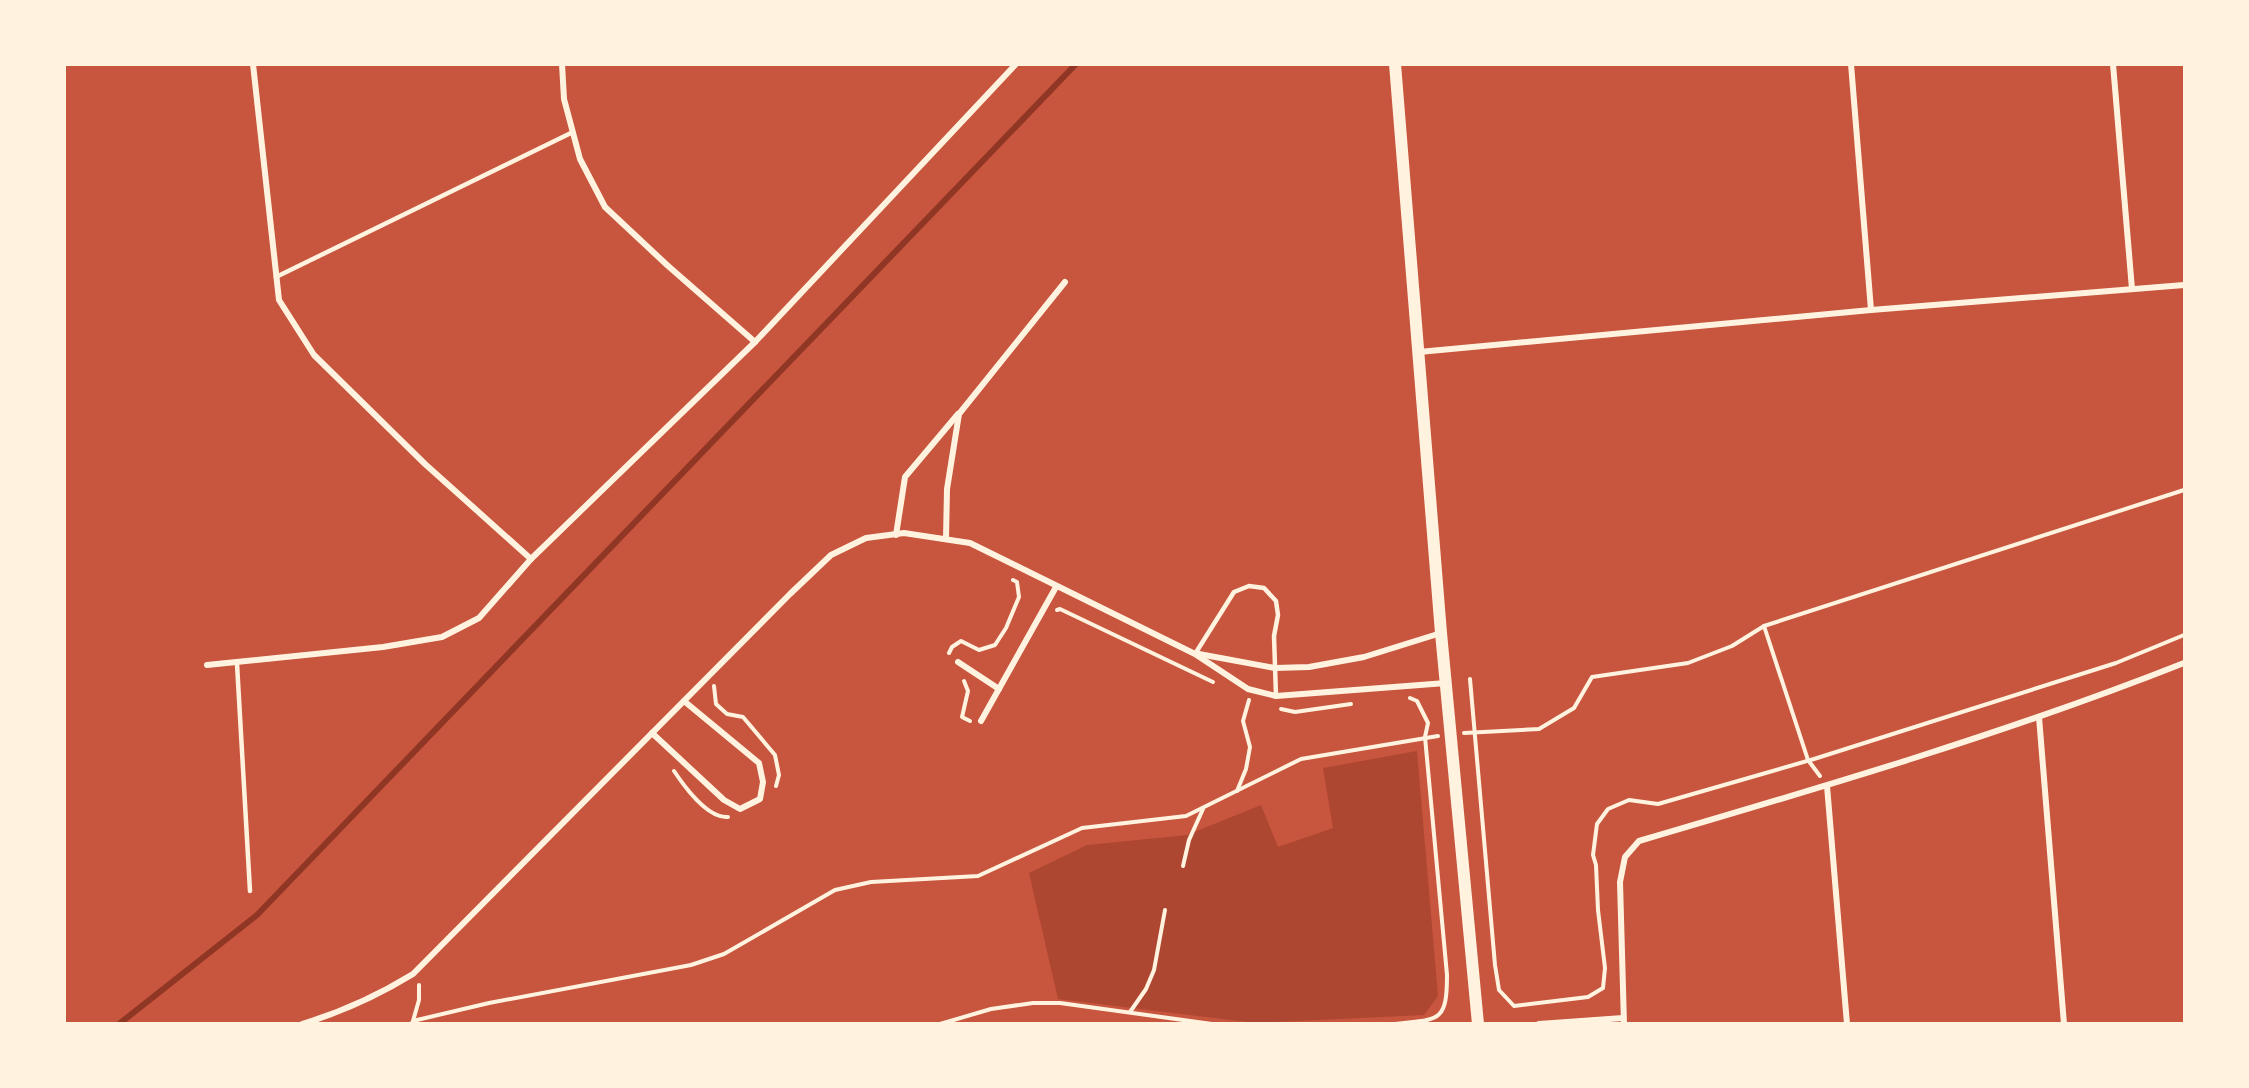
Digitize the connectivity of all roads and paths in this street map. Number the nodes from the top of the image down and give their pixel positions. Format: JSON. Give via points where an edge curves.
{"nodes":[{"id":1,"x":253,"y":64,"type":"edge"},
{"id":2,"x":562,"y":64,"type":"edge"},
{"id":3,"x":1016,"y":64,"type":"edge"},
{"id":4,"x":1395,"y":64,"type":"edge"},
{"id":5,"x":1851,"y":64,"type":"edge"},
{"id":6,"x":2113,"y":64,"type":"edge"},
{"id":7,"x":573,"y":132,"type":"junction"},
{"id":8,"x":276,"y":277,"type":"junction"},
{"id":9,"x":1065,"y":282,"type":"dead end"},
{"id":10,"x":2184,"y":285,"type":"edge"},
{"id":11,"x":2132,"y":289,"type":"junction"},
{"id":12,"x":1871,"y":310,"type":"junction"},
{"id":13,"x":755,"y":342,"type":"junction"},
{"id":14,"x":1419,"y":352,"type":"junction"},
{"id":15,"x":959,"y":414,"type":"junction"},
{"id":16,"x":2184,"y":490,"type":"edge"},
{"id":17,"x":896,"y":534,"type":"junction"},
{"id":18,"x":946,"y":539,"type":"junction"},
{"id":19,"x":531,"y":559,"type":"junction"},
{"id":20,"x":1010,"y":578,"type":"dead end"},
{"id":21,"x":1056,"y":587,"type":"junction"},
{"id":22,"x":1054,"y":611,"type":"dead end"},
{"id":23,"x":1764,"y":626,"type":"junction"},
{"id":24,"x":1441,"y":633,"type":"junction"},
{"id":25,"x":1195,"y":654,"type":"junction"},
{"id":26,"x":958,"y":662,"type":"dead end"},
{"id":27,"x":946,"y":663,"type":"dead end"},
{"id":28,"x":2184,"y":663,"type":"edge"},
{"id":29,"x":237,"y":664,"type":"junction"},
{"id":30,"x":207,"y":665,"type":"dead end"},
{"id":31,"x":1275,"y":668,"type":"junction"},
{"id":32,"x":963,"y":677,"type":"dead end"},
{"id":33,"x":714,"y":683,"type":"dead end"},
{"id":34,"x":1446,"y":683,"type":"junction"},
{"id":35,"x":1218,"y":685,"type":"dead end"},
{"id":36,"x":999,"y":689,"type":"junction"},
{"id":37,"x":1239,"y":694,"type":"dead end"},
{"id":38,"x":1276,"y":696,"type":"junction"},
{"id":39,"x":1409,"y":698,"type":"dead end"},
{"id":40,"x":1249,"y":699,"type":"junction"},
{"id":41,"x":684,"y":701,"type":"junction"},
{"id":42,"x":1255,"y":702,"type":"dead end"},
{"id":43,"x":1360,"y":702,"type":"dead end"},
{"id":44,"x":1273,"y":707,"type":"dead end"},
{"id":45,"x":2039,"y":717,"type":"junction"},
{"id":46,"x":979,"y":723,"type":"joint"},
{"id":47,"x":651,"y":734,"type":"junction"},
{"id":48,"x":1452,"y":734,"type":"junction"},
{"id":49,"x":1425,"y":737,"type":"junction"},
{"id":50,"x":670,"y":766,"type":"dead end"},
{"id":51,"x":1827,"y":786,"type":"junction"},
{"id":52,"x":1237,"y":791,"type":"junction"},
{"id":53,"x":775,"y":792,"type":"dead end"},
{"id":54,"x":1203,"y":808,"type":"junction"},
{"id":55,"x":733,"y":816,"type":"dead end"},
{"id":56,"x":1183,"y":866,"type":"dead end"},
{"id":57,"x":250,"y":891,"type":"dead end"},
{"id":58,"x":1165,"y":910,"type":"dead end"},
{"id":59,"x":409,"y":988,"type":"dead end"},
{"id":60,"x":1130,"y":1012,"type":"junction"},
{"id":61,"x":1624,"y":1021,"type":"edge"},
{"id":62,"x":302,"y":1023,"type":"edge"},
{"id":63,"x":411,"y":1023,"type":"edge"},
{"id":64,"x":940,"y":1023,"type":"edge"},
{"id":65,"x":1212,"y":1023,"type":"edge"},
{"id":66,"x":1395,"y":1023,"type":"edge"},
{"id":67,"x":1478,"y":1023,"type":"edge"},
{"id":68,"x":1539,"y":1023,"type":"edge"},
{"id":69,"x":1847,"y":1023,"type":"edge"},
{"id":70,"x":2064,"y":1023,"type":"edge"}],
"edges":[{"from":1,"to":8,"type":"street"},
{"from":2,"to":7,"type":"street","via":[[564,99]]},
{"from":3,"to":13,"type":"street"},
{"from":4,"to":14,"type":"main road"},
{"from":5,"to":12,"type":"street"},
{"from":6,"to":11,"type":"street"},
{"from":7,"to":8,"type":"lane"},
{"from":7,"to":13,"type":"street","via":[[580,159],[605,207]]},
{"from":8,"to":19,"type":"street","via":[[279,300],[314,356],[424,464]]},
{"from":9,"to":15,"type":"street"},
{"from":10,"to":11,"type":"street"},
{"from":11,"to":12,"type":"street"},
{"from":12,"to":14,"type":"street"},
{"from":13,"to":19,"type":"street"},
{"from":14,"to":24,"type":"main road"},
{"from":15,"to":17,"type":"street","via":[[905,477]]},
{"from":15,"to":18,"type":"street","via":[[946,489]]},
{"from":16,"to":23,"type":"path"},
{"from":17,"to":18,"type":"street"},
{"from":17,"to":41,"type":"street","via":[[866,538],[831,555]]},
{"from":18,"to":21,"type":"street","via":[[970,543]]},
{"from":19,"to":29,"type":"street","via":[[479,618],[442,637]]},
{"from":20,"to":27,"type":"path","via":[[1017,582],[1019,597],[995,645],[979,650],[962,641],[952,647]]},
{"from":21,"to":25,"type":"street"},
{"from":21,"to":36,"type":"street"},
{"from":22,"to":35,"type":"path","via":[[1060,609]]},
{"from":23,"to":48,"type":"path","via":[[1732,646],[1688,663],[1592,677],[1575,708],[1539,729]]},
{"from":23,"to":51,"type":"path","via":[[1808,760]]},
{"from":24,"to":31,"type":"street","via":[[1364,657],[1309,667]]},
{"from":24,"to":34,"type":"main road"},
{"from":25,"to":31,"type":"street"},
{"from":25,"to":31,"type":"lane","via":[[1234,592],[1249,586],[1264,588],[1276,601],[1278,615]]},
{"from":25,"to":38,"type":"street","via":[[1248,689]]},
{"from":26,"to":36,"type":"street"},
{"from":28,"to":45,"type":"street"},
{"from":29,"to":30,"type":"street"},
{"from":29,"to":57,"type":"lane"},
{"from":31,"to":38,"type":"lane"},
{"from":32,"to":46,"type":"path","via":[[968,691],[962,717]]},
{"from":33,"to":53,"type":"path","via":[[716,704],[726,714],[742,717],[775,755],[779,775]]},
{"from":34,"to":38,"type":"street"},
{"from":34,"to":48,"type":"main road"},
{"from":36,"to":46,"type":"street"},
{"from":37,"to":40,"type":"path"},
{"from":39,"to":49,"type":"path","via":[[1418,701],[1428,723]]},
{"from":40,"to":42,"type":"path"},
{"from":40,"to":52,"type":"path","via":[[1243,720],[1250,747]]},
{"from":41,"to":47,"type":"street"},
{"from":41,"to":47,"type":"street","via":[[759,763],[763,782],[760,799],[740,809],[724,800]]},
{"from":43,"to":44,"type":"path","via":[[1295,712]]},
{"from":45,"to":51,"type":"street"},
{"from":45,"to":70,"type":"street"},
{"from":47,"to":62,"type":"street","via":[[413,974],[382,994],[336,1014]]},
{"from":48,"to":49,"type":"path"},
{"from":48,"to":67,"type":"main road"},
{"from":49,"to":52,"type":"path","via":[[1301,759]]},
{"from":49,"to":66,"type":"path","via":[[1447,1001],[1442,1012],[1429,1020]]},
{"from":50,"to":55,"type":"path","via":[[699,803],[723,817]]},
{"from":51,"to":61,"type":"street","via":[[1640,841],[1625,857],[1620,882]]},
{"from":51,"to":69,"type":"street"},
{"from":52,"to":54,"type":"path"},
{"from":54,"to":56,"type":"path"},
{"from":54,"to":63,"type":"path","via":[[1186,816],[1082,828],[978,876],[871,882],[835,890],[724,954],[691,965],[489,1003]]},
{"from":58,"to":60,"type":"path","via":[[1154,970]]},
{"from":59,"to":63,"type":"path","via":[[418,983],[419,1000]]},
{"from":60,"to":64,"type":"path","via":[[1060,1002],[1033,1003]]},
{"from":60,"to":65,"type":"path"},
{"from":61,"to":68,"type":"street"}]}
